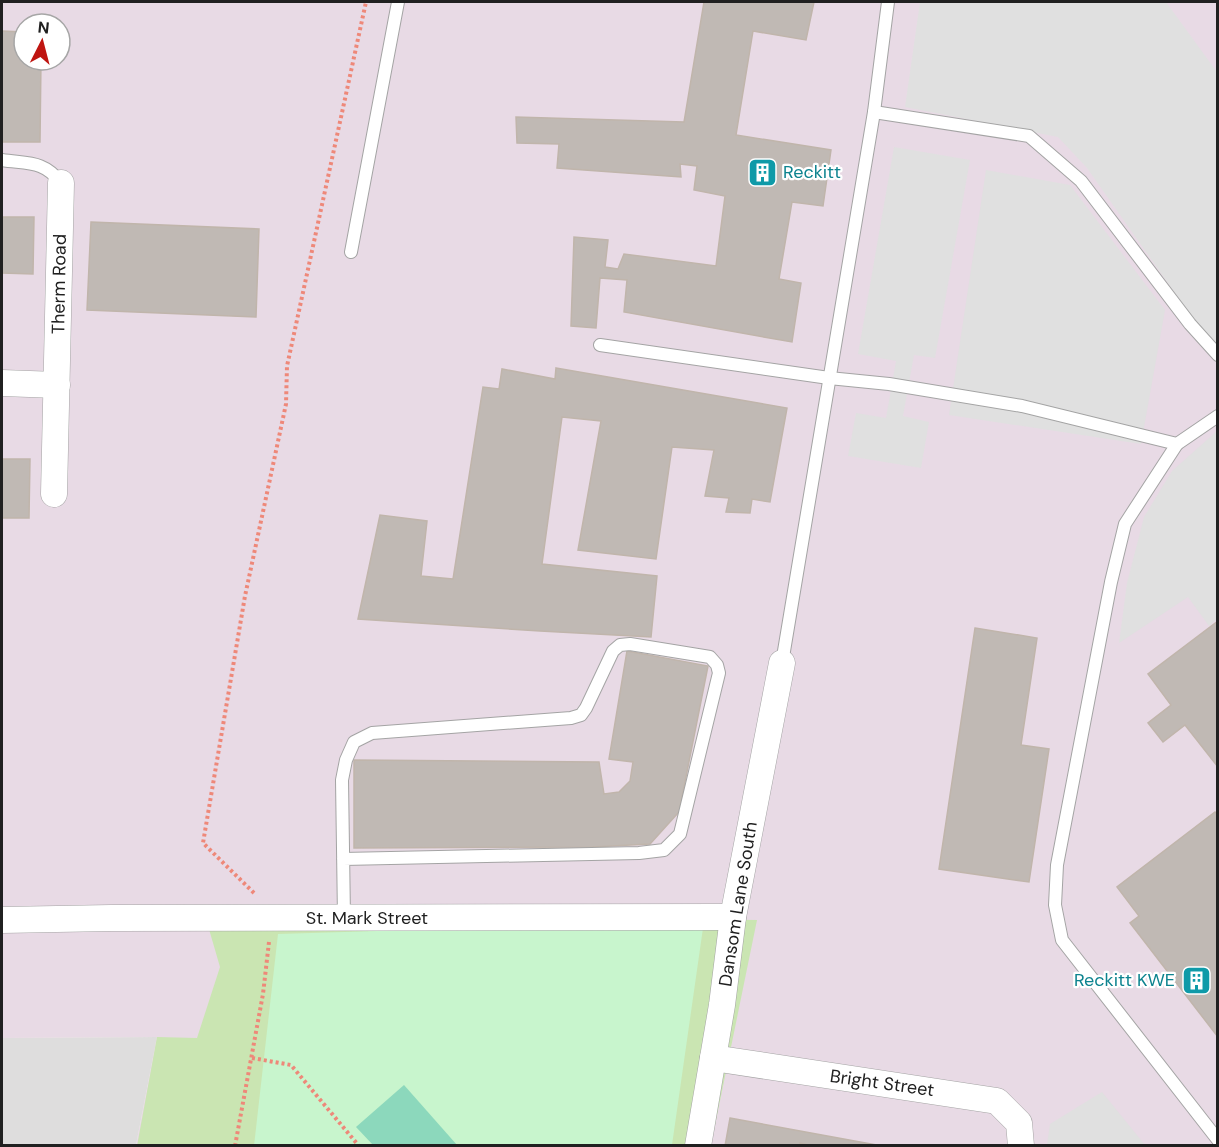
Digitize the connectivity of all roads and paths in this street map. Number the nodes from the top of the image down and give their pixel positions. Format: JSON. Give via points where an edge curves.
{"nodes":[{"id":1,"x":366,"y":2,"type":"edge"},
{"id":2,"x":398,"y":2,"type":"edge"},
{"id":3,"x":888,"y":2,"type":"edge"},
{"id":4,"x":874,"y":112,"type":"junction"},
{"id":5,"x":2,"y":160,"type":"edge"},
{"id":6,"x":61,"y":183,"type":"joint"},
{"id":7,"x":351,"y":252,"type":"dead end"},
{"id":8,"x":600,"y":345,"type":"dead end"},
{"id":9,"x":1218,"y":355,"type":"edge"},
{"id":10,"x":829,"y":378,"type":"junction"},
{"id":11,"x":2,"y":383,"type":"edge"},
{"id":12,"x":57,"y":385,"type":"junction"},
{"id":13,"x":1218,"y":416,"type":"edge"},
{"id":14,"x":1177,"y":444,"type":"junction"},
{"id":15,"x":54,"y":494,"type":"dead end"},
{"id":16,"x":783,"y":663,"type":"joint"},
{"id":17,"x":343,"y":859,"type":"junction"},
{"id":18,"x":733,"y":917,"type":"junction"},
{"id":19,"x":272,"y":918,"type":"junction"},
{"id":20,"x":344,"y":918,"type":"junction"},
{"id":21,"x":2,"y":920,"type":"edge"},
{"id":22,"x":252,"y":1058,"type":"junction"},
{"id":23,"x":713,"y":1058,"type":"junction"},
{"id":24,"x":1218,"y":1140,"type":"edge"},
{"id":25,"x":235,"y":1146,"type":"edge"},
{"id":26,"x":359,"y":1146,"type":"edge"},
{"id":27,"x":698,"y":1146,"type":"edge"},
{"id":28,"x":1021,"y":1146,"type":"edge"}],
"edges":[{"from":1,"to":19,"type":"path","via":[[287,366],[286,404],[245,596],[203,843],[264,902]]},
{"from":2,"to":7,"type":"lane"},
{"from":3,"to":4,"type":"lane"},
{"from":4,"to":9,"type":"lane","via":[[1029,136],[1081,181]]},
{"from":4,"to":10,"type":"lane"},
{"from":5,"to":6,"type":"lane","via":[[40,165]]},
{"from":6,"to":12,"type":"street","name":"Therm Road"},
{"from":8,"to":10,"type":"lane"},
{"from":10,"to":14,"type":"lane","via":[[1022,406]]},
{"from":10,"to":16,"type":"lane"},
{"from":11,"to":12,"type":"street"},
{"from":12,"to":15,"type":"street","name":"Therm Road"},
{"from":13,"to":14,"type":"lane"},
{"from":14,"to":24,"type":"lane","via":[[1125,524],[1059,853],[1055,905],[1062,940]]},
{"from":16,"to":18,"type":"street","name":"Dansom Lane South"},
{"from":17,"to":17,"type":"lane","via":[[342,780],[346,760],[354,742],[372,732],[580,715],[613,651],[620,645],[711,657],[717,665],[719,673],[680,834],[664,850]]},
{"from":17,"to":20,"type":"lane"},
{"from":18,"to":20,"type":"street","name":"St. Mark Street"},
{"from":18,"to":23,"type":"street","name":"Dansom Lane South"},
{"from":19,"to":20,"type":"street","name":"St. Mark Street"},
{"from":19,"to":21,"type":"street","name":"St. Mark Street"},
{"from":19,"to":22,"type":"path"},
{"from":22,"to":25,"type":"path"},
{"from":22,"to":26,"type":"path","via":[[291,1065]]},
{"from":23,"to":27,"type":"street","name":"Dansom Lane South"},
{"from":23,"to":28,"type":"street","name":"Bright Street","via":[[997,1101],[1019,1123]]}]}
